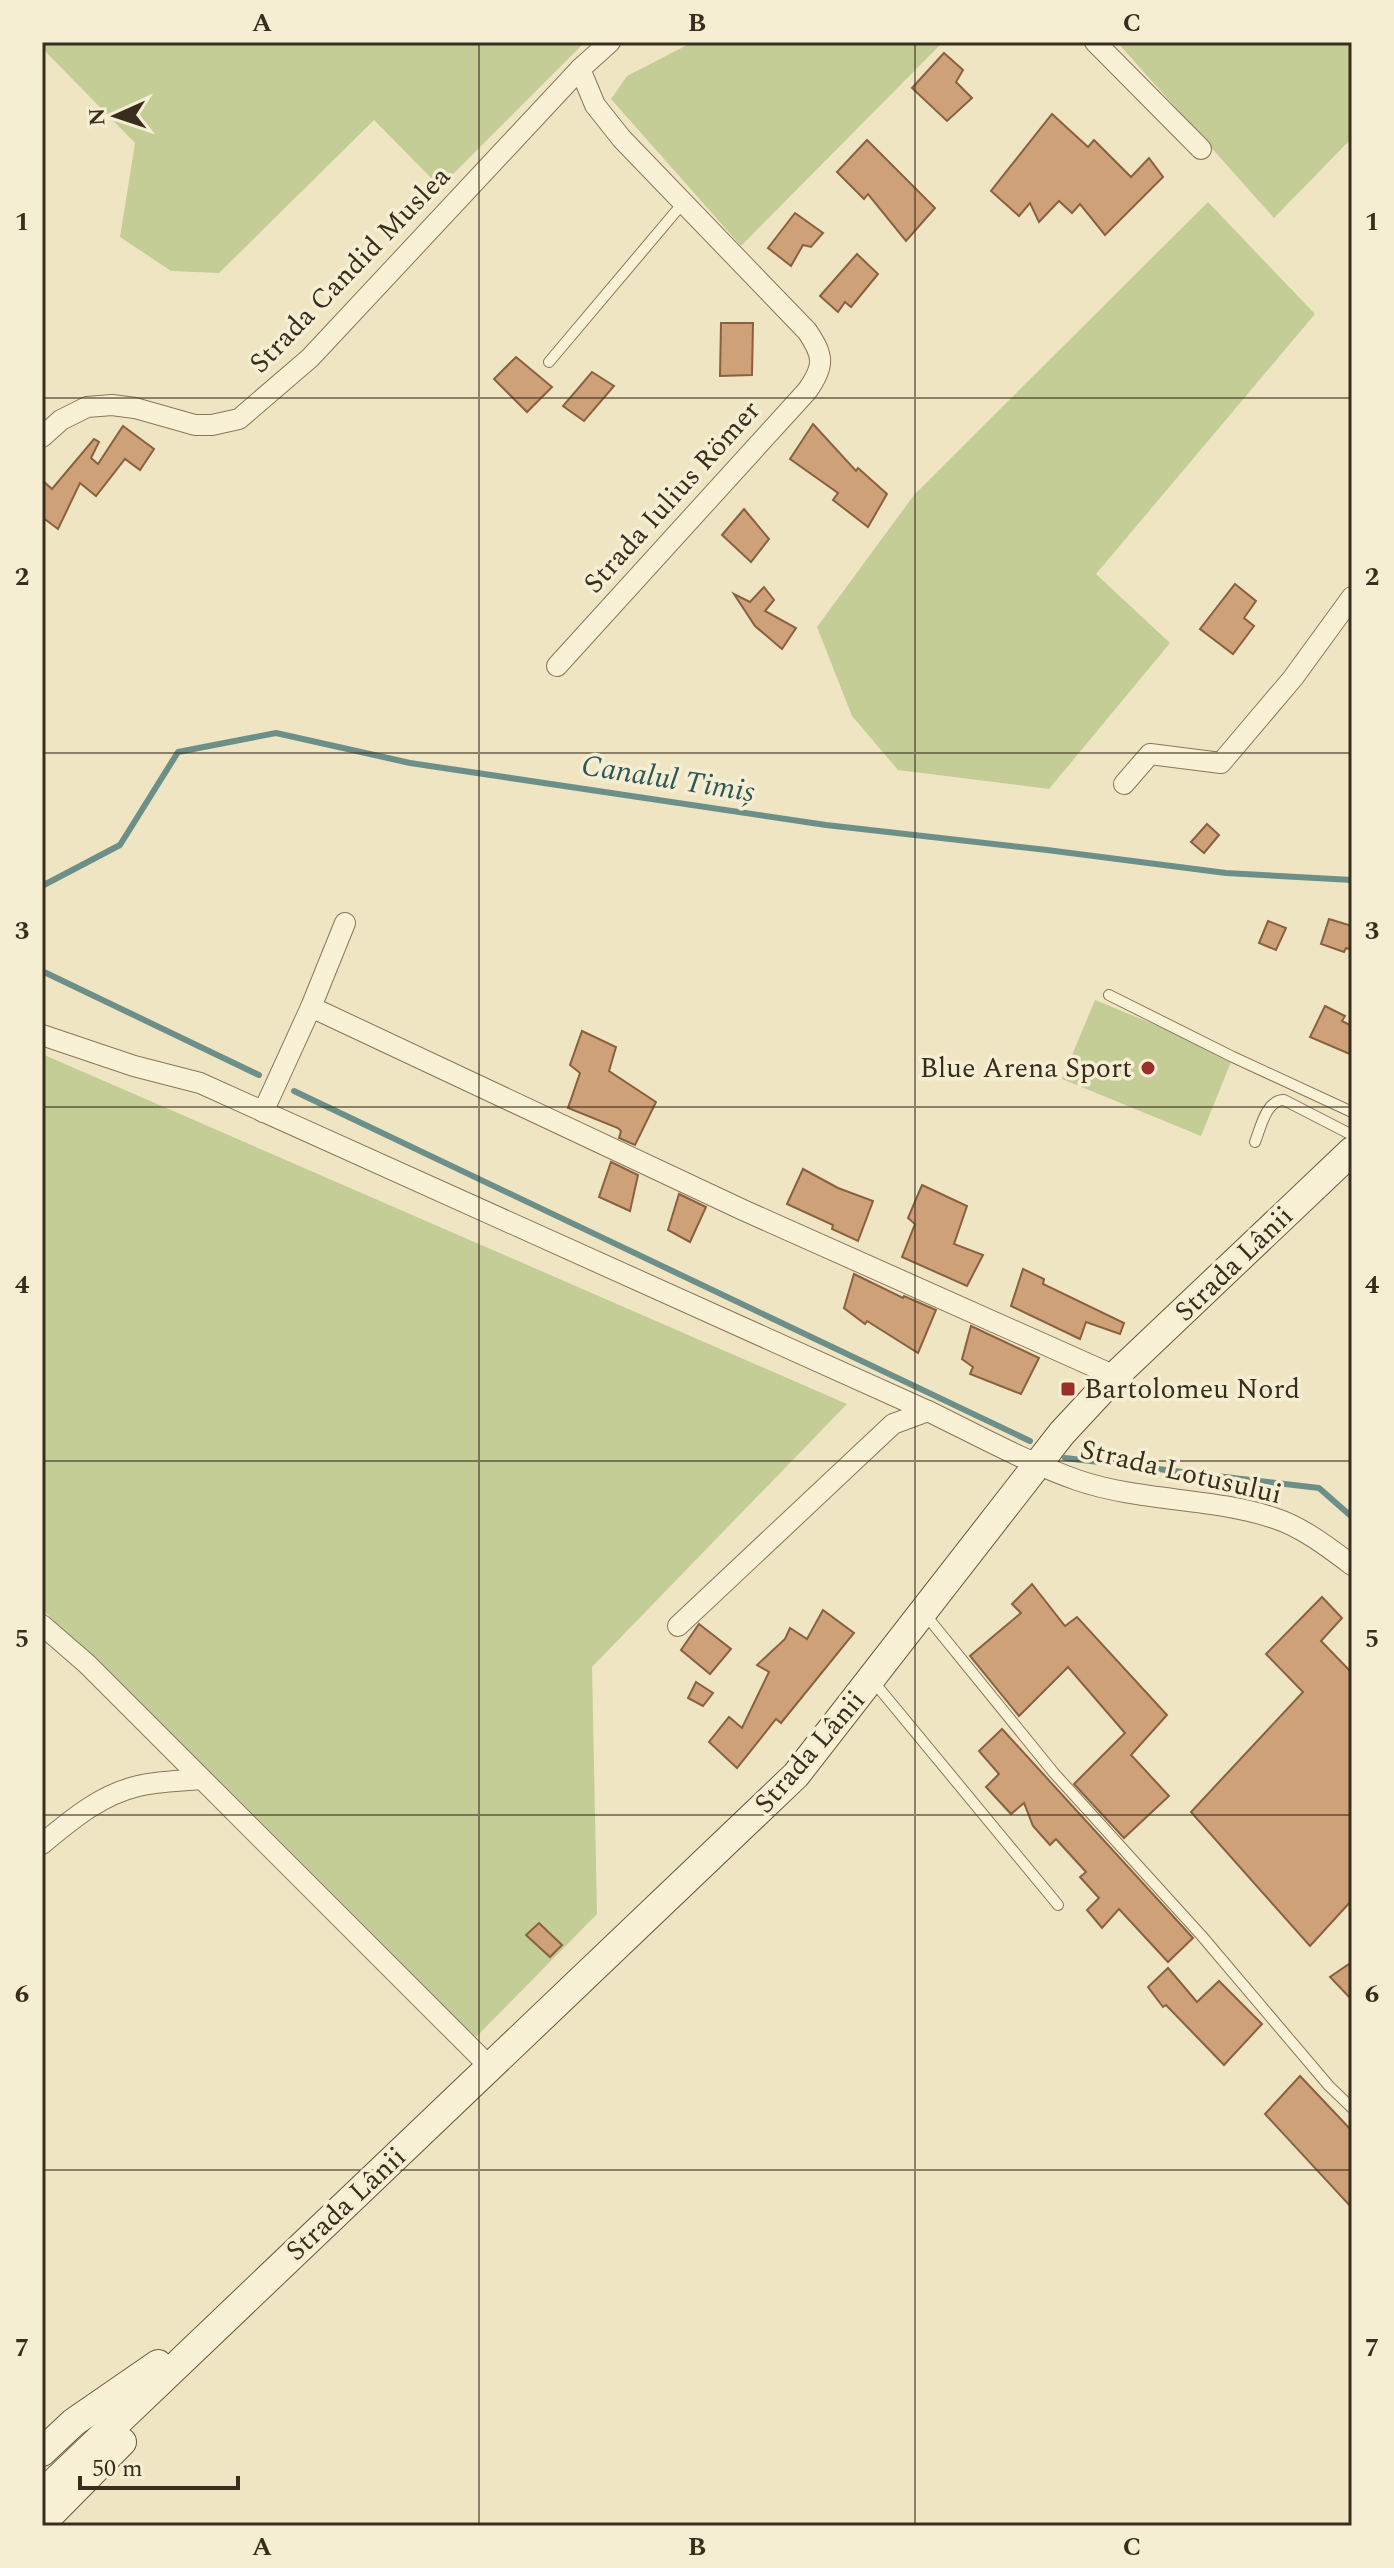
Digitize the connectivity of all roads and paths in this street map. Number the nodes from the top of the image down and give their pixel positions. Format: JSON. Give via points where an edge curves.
{"nodes":[{"id":1,"x":610,"y":42,"type":"edge"},
{"id":2,"x":1095,"y":42,"type":"edge"},
{"id":3,"x":580,"y":69,"type":"junction"},
{"id":4,"x":1201,"y":149,"type":"dead end"},
{"id":5,"x":683,"y":203,"type":"junction"},
{"id":6,"x":549,"y":362,"type":"dead end"},
{"id":7,"x":42,"y":437,"type":"edge"},
{"id":8,"x":1352,"y":597,"type":"edge"},
{"id":9,"x":557,"y":666,"type":"dead end"},
{"id":10,"x":1124,"y":784,"type":"dead end"},
{"id":11,"x":345,"y":923,"type":"dead end"},
{"id":12,"x":1109,"y":995,"type":"dead end"},
{"id":13,"x":311,"y":1007,"type":"junction"},
{"id":14,"x":42,"y":1035,"type":"edge"},
{"id":15,"x":263,"y":1112,"type":"junction"},
{"id":16,"x":1352,"y":1112,"type":"edge"},
{"id":17,"x":1352,"y":1135,"type":"edge"},
{"id":18,"x":1255,"y":1142,"type":"dead end"},
{"id":19,"x":1352,"y":1151,"type":"edge"},
{"id":20,"x":1115,"y":1376,"type":"junction"},
{"id":21,"x":928,"y":1411,"type":"junction"},
{"id":22,"x":1037,"y":1463,"type":"junction"},
{"id":23,"x":1352,"y":1565,"type":"edge"},
{"id":24,"x":924,"y":1613,"type":"junction"},
{"id":25,"x":42,"y":1625,"type":"edge"},
{"id":26,"x":678,"y":1626,"type":"dead end"},
{"id":27,"x":872,"y":1680,"type":"junction"},
{"id":28,"x":201,"y":1779,"type":"junction"},
{"id":29,"x":42,"y":1844,"type":"edge"},
{"id":30,"x":1058,"y":1905,"type":"dead end"},
{"id":31,"x":490,"y":2067,"type":"junction"},
{"id":32,"x":1352,"y":2108,"type":"edge"},
{"id":33,"x":228,"y":2316,"type":"junction"},
{"id":34,"x":42,"y":2452,"type":"edge"},
{"id":35,"x":42,"y":2494,"type":"edge"},
{"id":36,"x":42,"y":2523,"type":"edge"}],
"edges":[{"from":1,"to":3,"type":"street","name":"Strada Candid Muslea"},
{"from":2,"to":4,"type":"street"},
{"from":3,"to":5,"type":"street","via":[[607,122]]},
{"from":3,"to":7,"type":"street","name":"Strada Candid Muslea","via":[[310,358],[239,419],[195,425],[135,408],[87,407]]},
{"from":5,"to":6,"type":"lane"},
{"from":5,"to":9,"type":"street","name":"Strada Iulius Römer","via":[[807,331],[817,346],[820,373]]},
{"from":8,"to":10,"type":"street","via":[[1221,763],[1150,754]]},
{"from":11,"to":13,"type":"street"},
{"from":12,"to":16,"type":"lane"},
{"from":13,"to":15,"type":"street"},
{"from":13,"to":20,"type":"street","via":[[743,1210]]},
{"from":14,"to":15,"type":"street","name":"Strada Lotusului","via":[[200,1083]]},
{"from":15,"to":21,"type":"street","name":"Strada Lotusului"},
{"from":17,"to":18,"type":"lane","via":[[1277,1100]]},
{"from":19,"to":20,"type":"main road","name":"Strada Lânii"},
{"from":20,"to":22,"type":"main road","name":"Strada Lânii"},
{"from":21,"to":22,"type":"street","name":"Strada Lotusului"},
{"from":21,"to":26,"type":"street","via":[[893,1424]]},
{"from":22,"to":23,"type":"street","name":"Strada Lotusului","via":[[1128,1494],[1275,1518],[1322,1542]]},
{"from":22,"to":24,"type":"main road","name":"Strada Lânii"},
{"from":24,"to":27,"type":"main road","name":"Strada Lânii"},
{"from":24,"to":32,"type":"lane","via":[[1054,1773]]},
{"from":25,"to":28,"type":"street"},
{"from":27,"to":30,"type":"lane"},
{"from":27,"to":31,"type":"main road","name":"Strada Lânii","via":[[796,1775]]},
{"from":28,"to":29,"type":"street","via":[[139,1786],[109,1797]]},
{"from":28,"to":31,"type":"street"},
{"from":31,"to":33,"type":"main road","name":"Strada Lânii"},
{"from":33,"to":34,"type":"main road","name":"Strada Lânii","via":[[74,2422]]},
{"from":33,"to":35,"type":"main road","name":"Strada Lânii"},
{"from":33,"to":36,"type":"main road","name":"Strada Lânii","via":[[112,2454]]}]}
